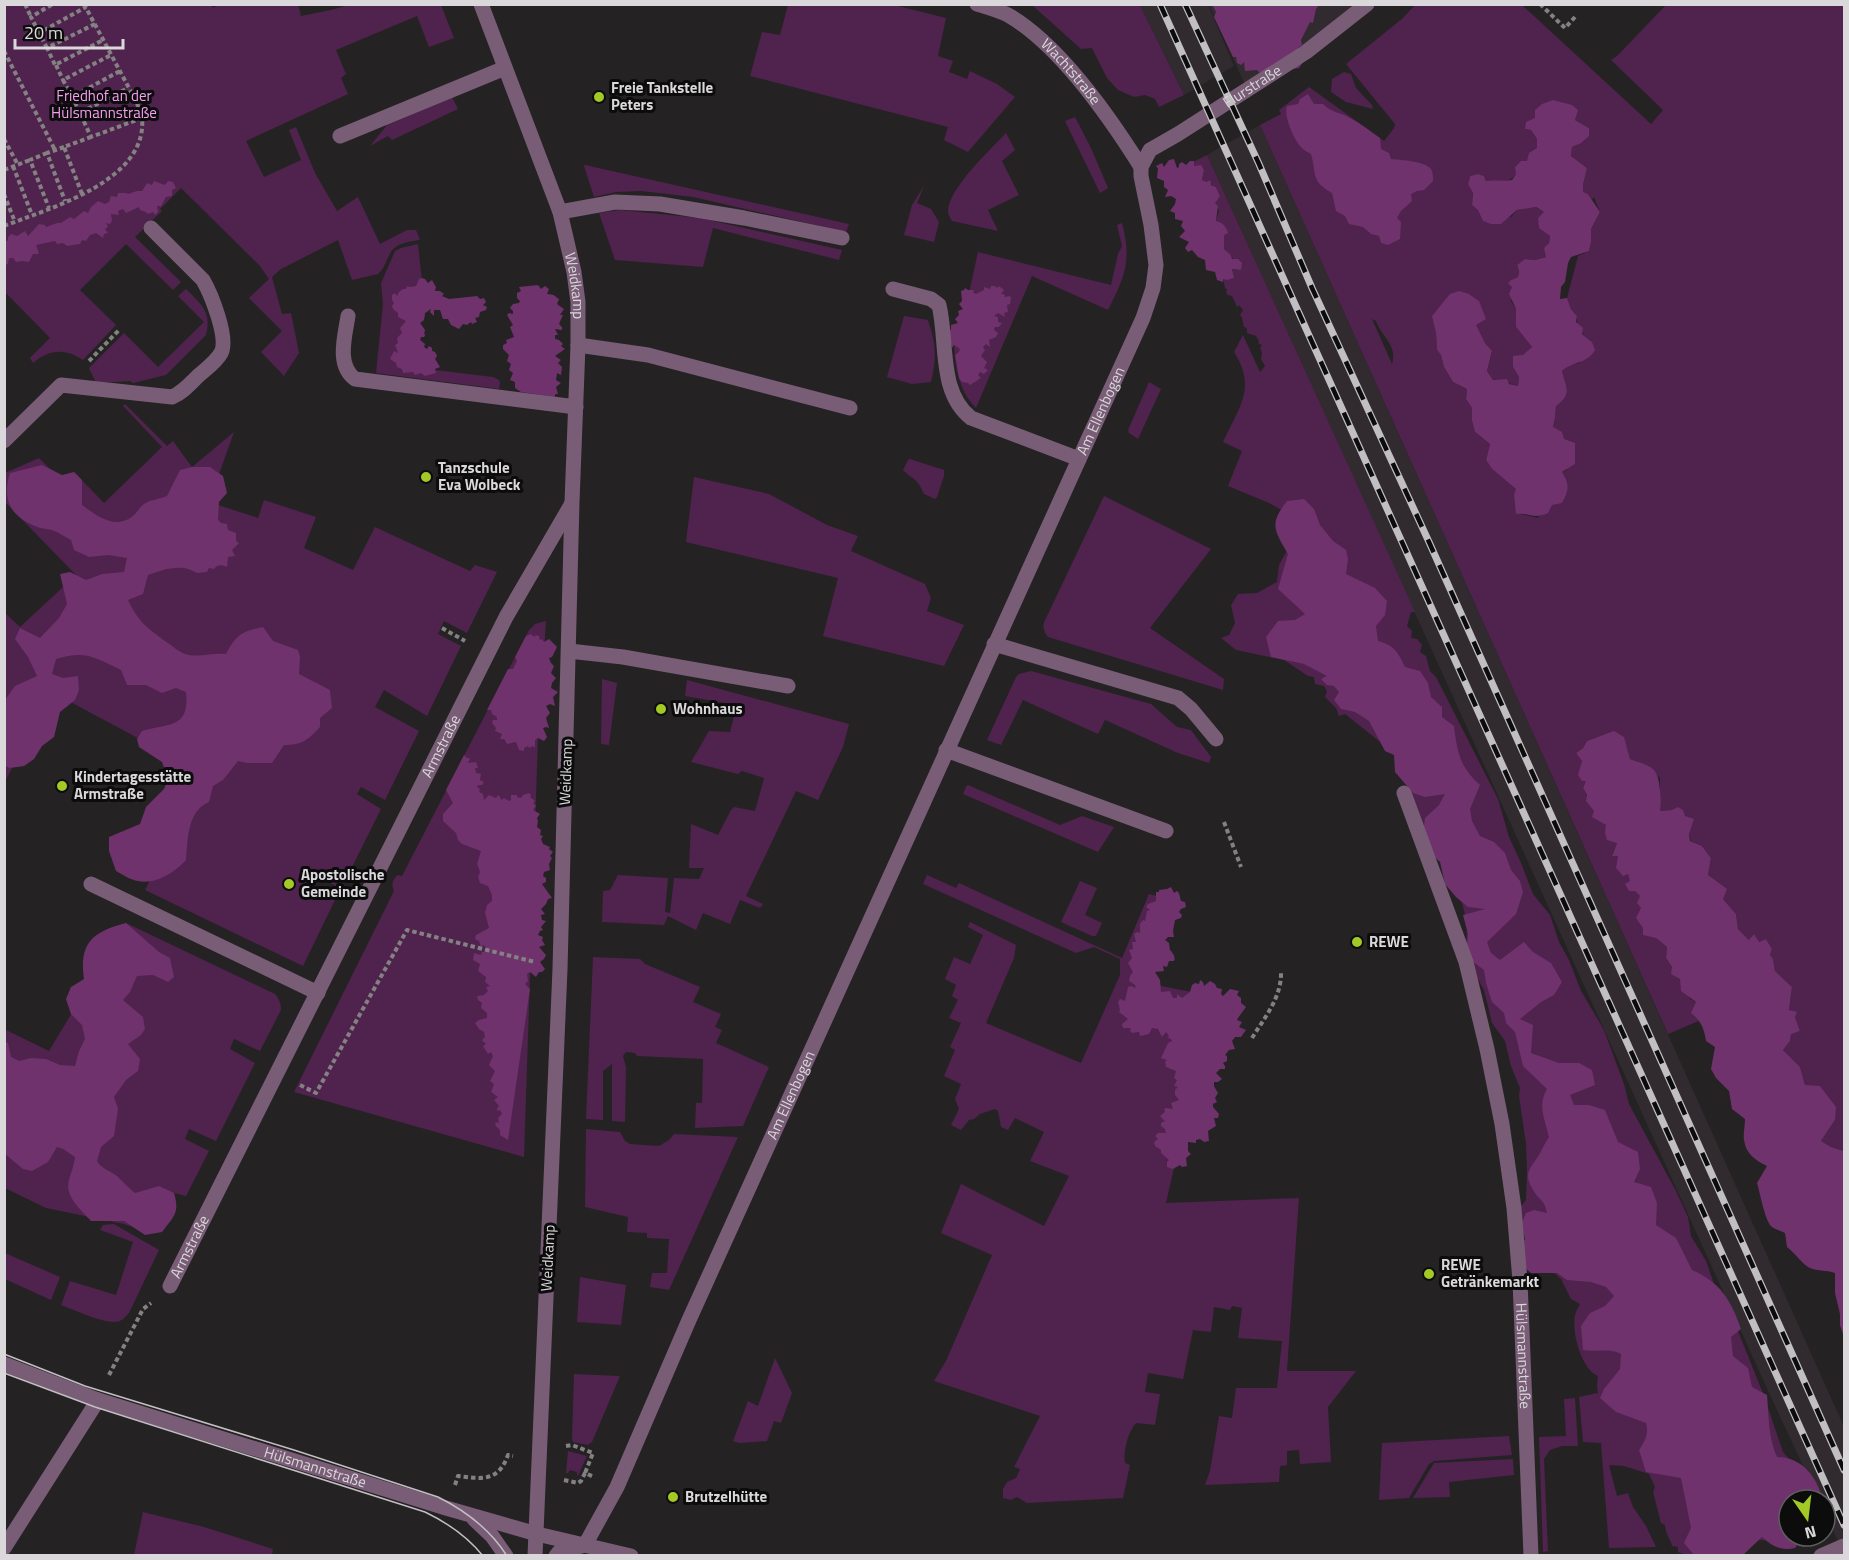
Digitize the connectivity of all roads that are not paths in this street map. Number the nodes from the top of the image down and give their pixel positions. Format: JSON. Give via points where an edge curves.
{"nodes":[{"id":1,"x":481,"y":4,"type":"edge"},
{"id":2,"x":977,"y":4,"type":"edge"},
{"id":3,"x":1367,"y":4,"type":"edge"},
{"id":4,"x":505,"y":68,"type":"junction"},
{"id":5,"x":340,"y":136,"type":"dead end"},
{"id":6,"x":1142,"y":167,"type":"junction"},
{"id":7,"x":560,"y":212,"type":"junction"},
{"id":8,"x":151,"y":228,"type":"dead end"},
{"id":9,"x":842,"y":238,"type":"dead end"},
{"id":10,"x":893,"y":289,"type":"dead end"},
{"id":11,"x":348,"y":316,"type":"dead end"},
{"id":12,"x":578,"y":345,"type":"junction"},
{"id":13,"x":576,"y":407,"type":"junction"},
{"id":14,"x":850,"y":408,"type":"dead end"},
{"id":15,"x":4,"y":441,"type":"edge"},
{"id":16,"x":1079,"y":459,"type":"junction"},
{"id":17,"x":572,"y":502,"type":"junction"},
{"id":18,"x":994,"y":644,"type":"junction"},
{"id":19,"x":569,"y":651,"type":"junction"},
{"id":20,"x":788,"y":686,"type":"dead end"},
{"id":21,"x":1216,"y":739,"type":"dead end"},
{"id":22,"x":946,"y":750,"type":"junction"},
{"id":23,"x":1404,"y":793,"type":"dead end"},
{"id":24,"x":1166,"y":831,"type":"dead end"},
{"id":25,"x":91,"y":884,"type":"dead end"},
{"id":26,"x":318,"y":993,"type":"junction"},
{"id":27,"x":170,"y":1286,"type":"road end"},
{"id":28,"x":4,"y":1364,"type":"edge"},
{"id":29,"x":98,"y":1400,"type":"junction"},
{"id":30,"x":466,"y":1514,"type":"junction"},
{"id":31,"x":537,"y":1533,"type":"junction"},
{"id":32,"x":1845,"y":1546,"type":"edge"},
{"id":33,"x":4,"y":1548,"type":"edge"},
{"id":34,"x":586,"y":1550,"type":"edge"},
{"id":35,"x":506,"y":1556,"type":"edge"},
{"id":36,"x":535,"y":1556,"type":"edge"},
{"id":37,"x":556,"y":1556,"type":"edge"},
{"id":38,"x":631,"y":1556,"type":"edge"},
{"id":39,"x":1531,"y":1556,"type":"edge"},
{"id":40,"x":1821,"y":1556,"type":"edge"}],
"edges":[{"from":1,"to":4,"type":"street","name":"Weidkamp"},
{"from":2,"to":6,"type":"street","name":"Wachtstraße","via":[[1020,22],[1047,45],[1080,82]]},
{"from":3,"to":6,"type":"street","name":"Flurstraße","via":[[1306,52],[1156,145]]},
{"from":4,"to":5,"type":"street"},
{"from":4,"to":7,"type":"street","name":"Weidkamp"},
{"from":6,"to":16,"type":"street","name":"Am Ellenbogen","via":[[1156,265],[1153,288]]},
{"from":7,"to":9,"type":"street","via":[[615,202],[660,204]]},
{"from":7,"to":12,"type":"street","name":"Weidkamp","via":[[574,272]]},
{"from":8,"to":15,"type":"street","via":[[208,288],[223,341],[220,355],[172,397],[61,385]]},
{"from":10,"to":16,"type":"street","via":[[931,299],[939,305],[950,383],[964,413]]},
{"from":11,"to":13,"type":"street","via":[[344,366],[355,379]]},
{"from":12,"to":13,"type":"street","name":"Weidkamp"},
{"from":12,"to":14,"type":"street","via":[[648,355]]},
{"from":13,"to":17,"type":"street","name":"Weidkamp"},
{"from":16,"to":18,"type":"street","name":"Am Ellenbogen"},
{"from":17,"to":19,"type":"street","name":"Weidkamp"},
{"from":17,"to":26,"type":"street","name":"Armstraße","via":[[506,617]]},
{"from":18,"to":21,"type":"street","via":[[1178,698]]},
{"from":18,"to":22,"type":"street","name":"Am Ellenbogen"},
{"from":19,"to":20,"type":"street"},
{"from":19,"to":31,"type":"street","name":"Weidkamp","via":[[561,969]]},
{"from":22,"to":24,"type":"street"},
{"from":22,"to":34,"type":"street","name":"Am Ellenbogen"},
{"from":23,"to":39,"type":"street","name":"Hülsmannstraße","via":[[1466,963],[1495,1085],[1514,1208],[1520,1281]]},
{"from":25,"to":26,"type":"street"},
{"from":26,"to":27,"type":"street","name":"Armstraße"},
{"from":28,"to":29,"type":"street","name":"Hülsmannstraße"},
{"from":29,"to":30,"type":"street","name":"Hülsmannstraße"},
{"from":29,"to":33,"type":"street"},
{"from":30,"to":31,"type":"street","name":"Hülsmannstraße"},
{"from":30,"to":35,"type":"street","via":[[492,1536]]},
{"from":31,"to":34,"type":"street","name":"Hülsmannstraße"},
{"from":31,"to":36,"type":"street","name":"Weidkamp"},
{"from":32,"to":40,"type":"street"},
{"from":34,"to":37,"type":"street","via":[[559,1552]]},
{"from":34,"to":38,"type":"street","name":"Hülsmannstraße"}]}
